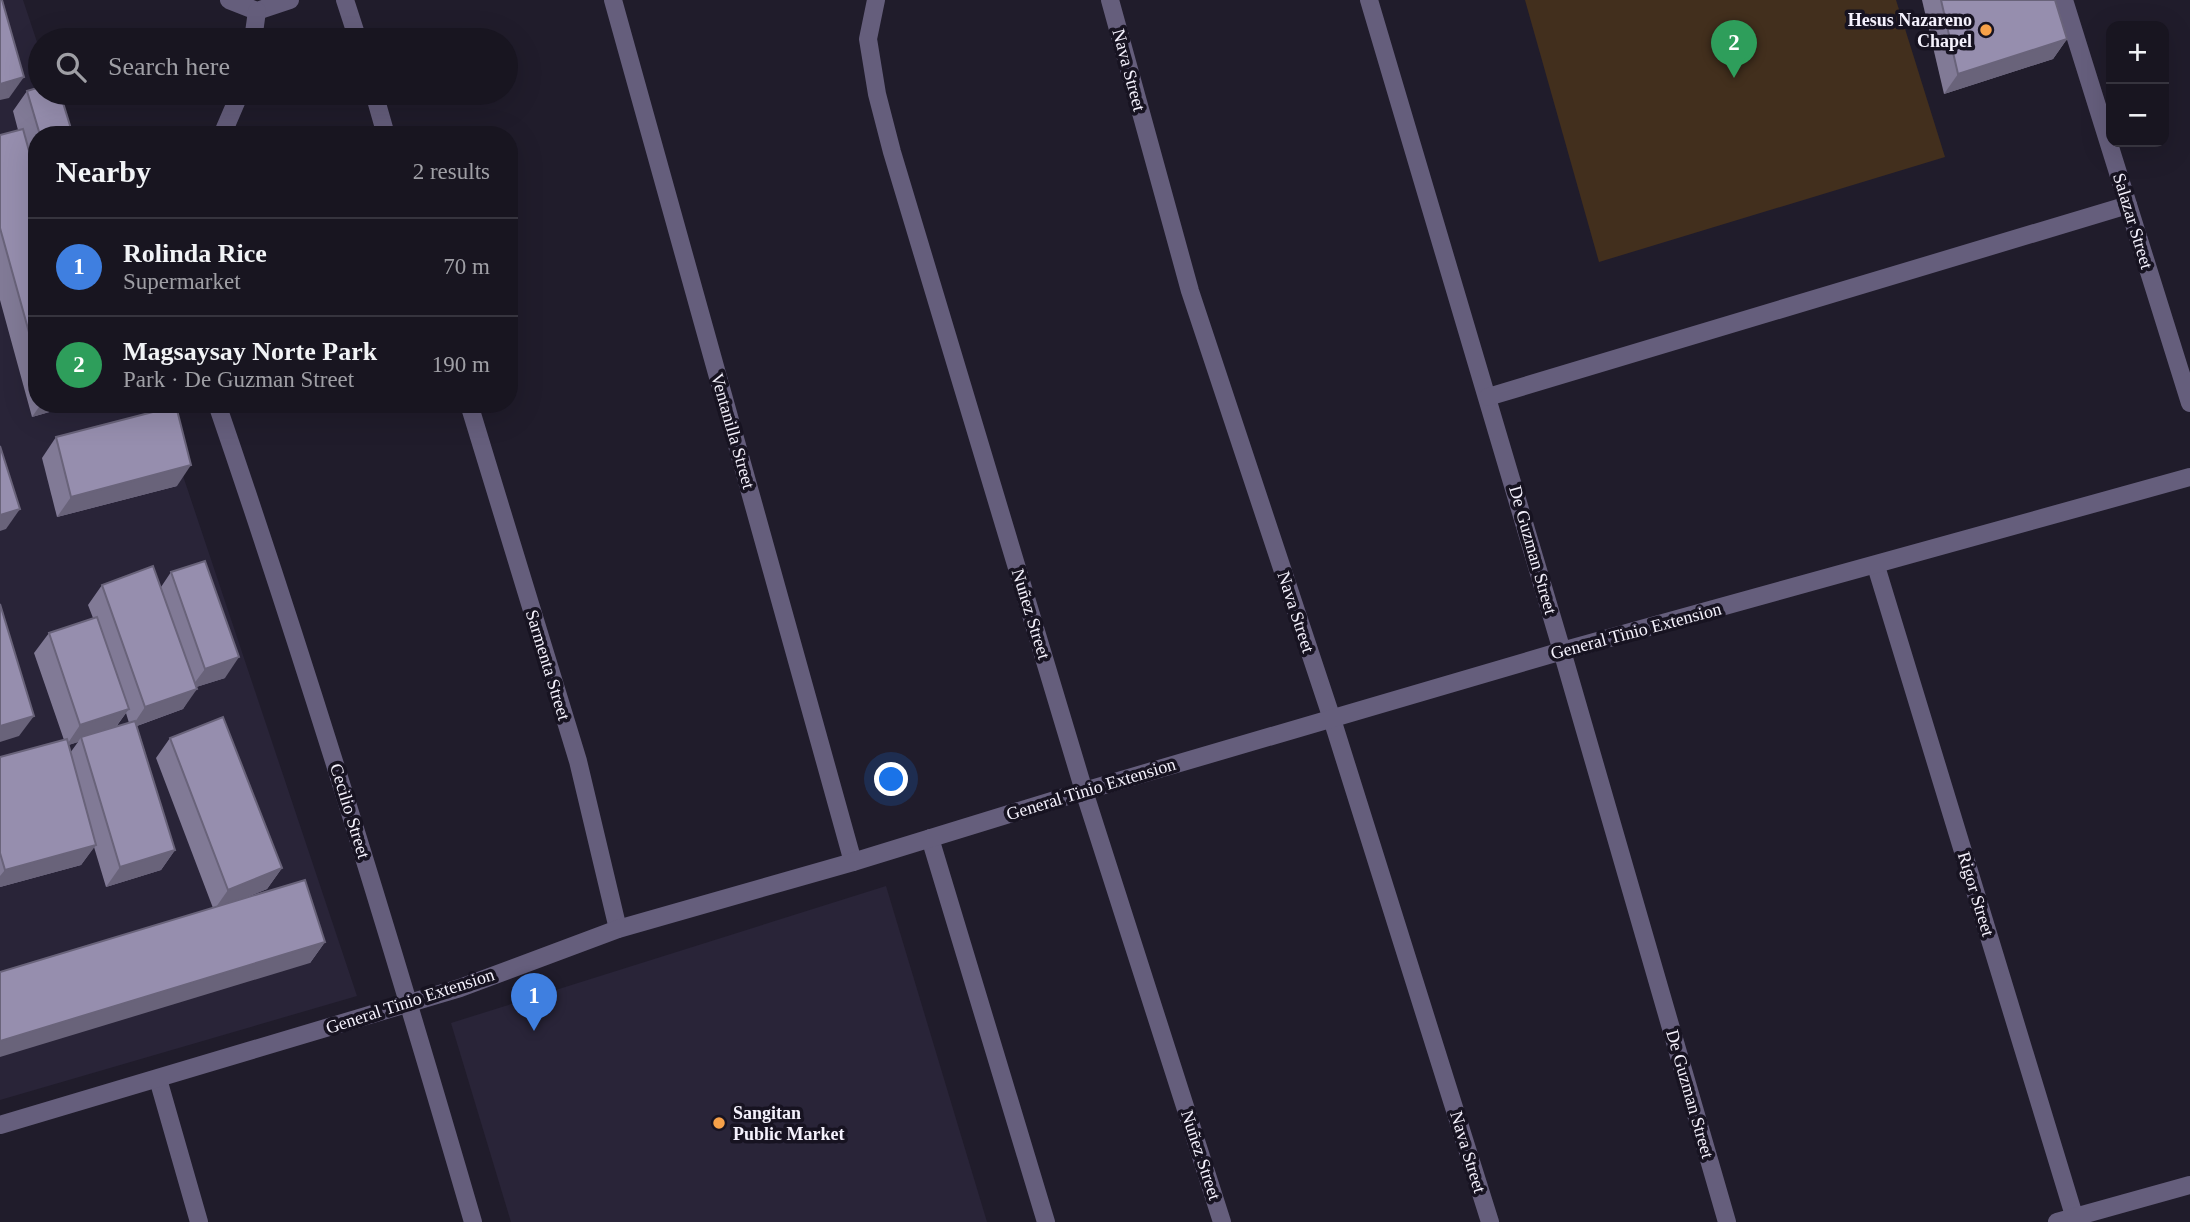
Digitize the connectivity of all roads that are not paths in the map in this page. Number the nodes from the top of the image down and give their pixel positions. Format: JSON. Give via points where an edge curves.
{"nodes":[{"id":1,"x":229,"y":0,"type":"edge"},
{"id":2,"x":290,"y":0,"type":"edge"},
{"id":3,"x":345,"y":0,"type":"edge"},
{"id":4,"x":612,"y":0,"type":"edge"},
{"id":5,"x":876,"y":0,"type":"edge"},
{"id":6,"x":1110,"y":0,"type":"edge"},
{"id":7,"x":1368,"y":0,"type":"edge"},
{"id":8,"x":2064,"y":0,"type":"edge"},
{"id":9,"x":257,"y":11,"type":"junction"},
{"id":10,"x":255,"y":28,"type":"edge"},
{"id":11,"x":354,"y":28,"type":"edge"},
{"id":12,"x":235,"y":105,"type":"edge"},
{"id":13,"x":377,"y":105,"type":"edge"},
{"id":14,"x":226,"y":126,"type":"edge"},
{"id":15,"x":383,"y":126,"type":"edge"},
{"id":16,"x":2128,"y":205,"type":"junction"},
{"id":17,"x":1488,"y":397,"type":"junction"},
{"id":18,"x":2190,"y":403,"type":"edge"},
{"id":19,"x":220,"y":413,"type":"edge"},
{"id":20,"x":472,"y":413,"type":"edge"},
{"id":21,"x":2190,"y":477,"type":"edge"},
{"id":22,"x":1876,"y":566,"type":"junction"},
{"id":23,"x":1562,"y":651,"type":"junction"},
{"id":24,"x":1332,"y":719,"type":"junction"},
{"id":25,"x":1084,"y":791,"type":"junction"},
{"id":26,"x":930,"y":838,"type":"junction"},
{"id":27,"x":853,"y":862,"type":"junction"},
{"id":28,"x":618,"y":929,"type":"junction"},
{"id":29,"x":410,"y":1003,"type":"junction"},
{"id":30,"x":158,"y":1079,"type":"junction"},
{"id":31,"x":0,"y":1125,"type":"edge"},
{"id":32,"x":2190,"y":1185,"type":"edge"},
{"id":33,"x":2069,"y":1220,"type":"edge"},
{"id":34,"x":199,"y":1222,"type":"edge"},
{"id":35,"x":473,"y":1222,"type":"edge"},
{"id":36,"x":1046,"y":1222,"type":"edge"},
{"id":37,"x":1222,"y":1222,"type":"edge"},
{"id":38,"x":1490,"y":1222,"type":"edge"},
{"id":39,"x":1727,"y":1222,"type":"edge"}],
"edges":[{"from":1,"to":9,"type":"street"},
{"from":2,"to":9,"type":"street"},
{"from":3,"to":11,"type":"street"},
{"from":4,"to":27,"type":"street","name":"Ventanilla Street"},
{"from":5,"to":25,"type":"street","name":"Nuñez Street","via":[[869,39],[892,152]]},
{"from":6,"to":24,"type":"street","name":"Nava Street","via":[[1190,291]]},
{"from":7,"to":17,"type":"street","name":"De Guzman Street"},
{"from":8,"to":16,"type":"street","name":"Salazar Street"},
{"from":9,"to":10,"type":"street"},
{"from":12,"to":14,"type":"street"},
{"from":13,"to":15,"type":"street"},
{"from":16,"to":17,"type":"street"},
{"from":16,"to":18,"type":"street","name":"Salazar Street"},
{"from":17,"to":23,"type":"street","name":"De Guzman Street"},
{"from":19,"to":29,"type":"street","name":"Cecilio Street","via":[[296,636]]},
{"from":20,"to":28,"type":"street","name":"Sarmenta Street","via":[[578,761]]},
{"from":21,"to":22,"type":"street","name":"General Tinio Extension"},
{"from":22,"to":23,"type":"street","name":"General Tinio Extension"},
{"from":22,"to":33,"type":"street","name":"Rigor Street"},
{"from":23,"to":24,"type":"street","name":"General Tinio Extension"},
{"from":23,"to":39,"type":"street","name":"De Guzman Street"},
{"from":24,"to":25,"type":"street","name":"General Tinio Extension"},
{"from":24,"to":38,"type":"street","name":"Nava Street"},
{"from":25,"to":26,"type":"street","name":"General Tinio Extension"},
{"from":25,"to":37,"type":"street","name":"Nuñez Street"},
{"from":26,"to":27,"type":"street","name":"General Tinio Extension"},
{"from":26,"to":36,"type":"street"},
{"from":27,"to":28,"type":"street","name":"General Tinio Extension"},
{"from":28,"to":29,"type":"street","name":"General Tinio Extension"},
{"from":29,"to":30,"type":"street","name":"General Tinio Extension"},
{"from":29,"to":35,"type":"street","name":"Cecilio Street"},
{"from":30,"to":31,"type":"street","name":"General Tinio Extension"},
{"from":30,"to":34,"type":"street"},
{"from":32,"to":33,"type":"street"}]}
